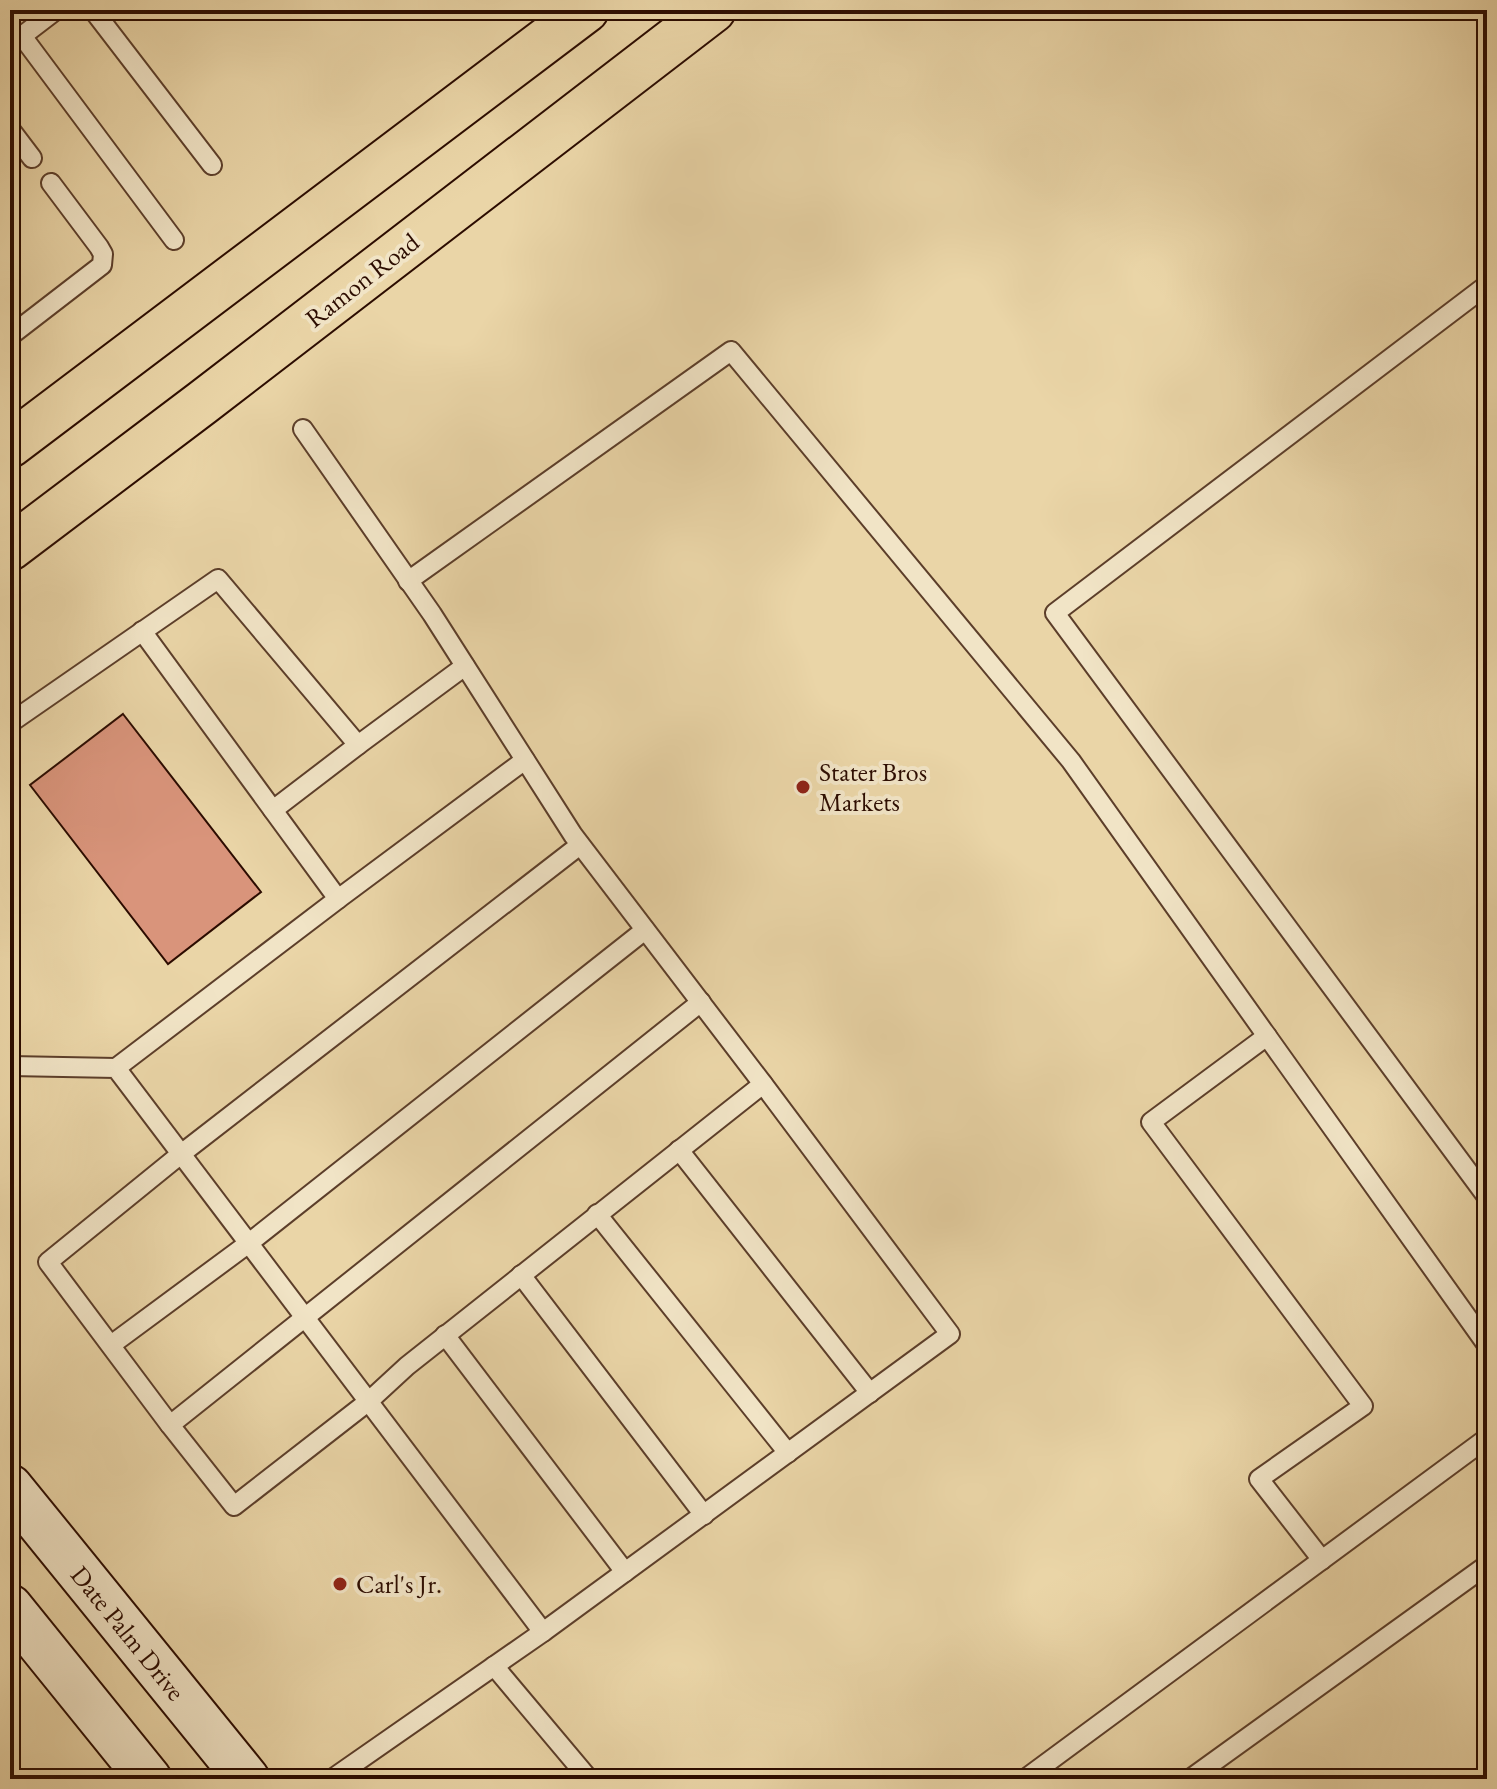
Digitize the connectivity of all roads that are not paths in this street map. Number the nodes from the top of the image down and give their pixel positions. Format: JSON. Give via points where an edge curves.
{"nodes":[{"id":1,"x":56,"y":10,"type":"edge"},
{"id":2,"x":93,"y":10,"type":"edge"},
{"id":3,"x":586,"y":10,"type":"edge"},
{"id":4,"x":713,"y":10,"type":"edge"},
{"id":5,"x":16,"y":40,"type":"edge"},
{"id":6,"x":10,"y":129,"type":"edge"},
{"id":7,"x":32,"y":158,"type":"dead end"},
{"id":8,"x":212,"y":165,"type":"dead end"},
{"id":9,"x":51,"y":183,"type":"dead end"},
{"id":10,"x":174,"y":240,"type":"dead end"},
{"id":11,"x":1487,"y":285,"type":"edge"},
{"id":12,"x":10,"y":336,"type":"edge"},
{"id":13,"x":303,"y":429,"type":"dead end"},
{"id":14,"x":10,"y":445,"type":"edge"},
{"id":15,"x":10,"y":548,"type":"edge"},
{"id":16,"x":408,"y":581,"type":"junction"},
{"id":17,"x":142,"y":631,"type":"junction"},
{"id":18,"x":465,"y":666,"type":"junction"},
{"id":19,"x":10,"y":723,"type":"edge"},
{"id":20,"x":358,"y":745,"type":"junction"},
{"id":21,"x":525,"y":760,"type":"junction"},
{"id":22,"x":273,"y":810,"type":"junction"},
{"id":23,"x":580,"y":845,"type":"junction"},
{"id":24,"x":338,"y":899,"type":"junction"},
{"id":25,"x":645,"y":930,"type":"junction"},
{"id":26,"x":701,"y":1002,"type":"junction"},
{"id":27,"x":1267,"y":1036,"type":"junction"},
{"id":28,"x":10,"y":1066,"type":"edge"},
{"id":29,"x":116,"y":1068,"type":"junction"},
{"id":30,"x":763,"y":1084,"type":"junction"},
{"id":31,"x":679,"y":1150,"type":"junction"},
{"id":32,"x":181,"y":1154,"type":"junction"},
{"id":33,"x":1487,"y":1197,"type":"edge"},
{"id":34,"x":597,"y":1214,"type":"junction"},
{"id":35,"x":249,"y":1243,"type":"junction"},
{"id":36,"x":521,"y":1275,"type":"junction"},
{"id":37,"x":305,"y":1318,"type":"junction"},
{"id":38,"x":445,"y":1335,"type":"junction"},
{"id":39,"x":111,"y":1345,"type":"junction"},
{"id":40,"x":1487,"y":1345,"type":"edge"},
{"id":41,"x":870,"y":1393,"type":"junction"},
{"id":42,"x":369,"y":1401,"type":"junction"},
{"id":43,"x":170,"y":1425,"type":"junction"},
{"id":44,"x":1487,"y":1438,"type":"edge"},
{"id":45,"x":788,"y":1453,"type":"junction"},
{"id":46,"x":10,"y":1487,"type":"edge"},
{"id":47,"x":704,"y":1515,"type":"junction"},
{"id":48,"x":1322,"y":1560,"type":"junction"},
{"id":49,"x":1487,"y":1565,"type":"edge"},
{"id":50,"x":625,"y":1572,"type":"junction"},
{"id":51,"x":10,"y":1607,"type":"edge"},
{"id":52,"x":543,"y":1632,"type":"junction"},
{"id":53,"x":494,"y":1666,"type":"junction"},
{"id":54,"x":149,"y":1779,"type":"edge"},
{"id":55,"x":247,"y":1779,"type":"edge"},
{"id":56,"x":332,"y":1779,"type":"edge"},
{"id":57,"x":589,"y":1779,"type":"edge"},
{"id":58,"x":1025,"y":1779,"type":"edge"},
{"id":59,"x":1190,"y":1779,"type":"edge"}],
"edges":[{"from":1,"to":5,"type":"lane"},
{"from":2,"to":8,"type":"lane"},
{"from":3,"to":14,"type":"main road"},
{"from":4,"to":15,"type":"main road","name":"Ramon Road"},
{"from":5,"to":10,"type":"lane"},
{"from":6,"to":7,"type":"lane"},
{"from":9,"to":12,"type":"lane","via":[[99,247],[102,265]]},
{"from":11,"to":33,"type":"lane","via":[[1055,613]]},
{"from":13,"to":16,"type":"lane"},
{"from":16,"to":18,"type":"lane"},
{"from":16,"to":27,"type":"lane","via":[[731,351],[1071,761]]},
{"from":17,"to":19,"type":"lane"},
{"from":17,"to":20,"type":"lane","via":[[218,579]]},
{"from":17,"to":22,"type":"lane"},
{"from":18,"to":20,"type":"lane"},
{"from":18,"to":21,"type":"lane"},
{"from":20,"to":22,"type":"lane"},
{"from":21,"to":23,"type":"lane"},
{"from":21,"to":24,"type":"lane"},
{"from":22,"to":24,"type":"lane"},
{"from":23,"to":25,"type":"lane"},
{"from":23,"to":32,"type":"lane"},
{"from":24,"to":29,"type":"lane"},
{"from":25,"to":26,"type":"lane"},
{"from":25,"to":35,"type":"lane"},
{"from":26,"to":30,"type":"lane"},
{"from":26,"to":37,"type":"lane"},
{"from":27,"to":40,"type":"lane"},
{"from":27,"to":48,"type":"lane","via":[[1151,1122],[1363,1406],[1259,1479]]},
{"from":28,"to":29,"type":"lane"},
{"from":29,"to":32,"type":"lane"},
{"from":30,"to":31,"type":"lane"},
{"from":30,"to":41,"type":"lane","via":[[950,1334]]},
{"from":31,"to":34,"type":"lane"},
{"from":31,"to":41,"type":"lane"},
{"from":32,"to":35,"type":"lane"},
{"from":32,"to":39,"type":"lane","via":[[48,1262]]},
{"from":34,"to":36,"type":"lane"},
{"from":34,"to":45,"type":"lane"},
{"from":35,"to":37,"type":"lane"},
{"from":35,"to":39,"type":"lane"},
{"from":36,"to":38,"type":"lane"},
{"from":36,"to":47,"type":"lane"},
{"from":37,"to":42,"type":"lane"},
{"from":37,"to":43,"type":"lane"},
{"from":38,"to":42,"type":"lane"},
{"from":38,"to":50,"type":"lane"},
{"from":39,"to":43,"type":"lane"},
{"from":41,"to":45,"type":"lane"},
{"from":42,"to":43,"type":"lane","via":[[234,1506]]},
{"from":42,"to":52,"type":"lane"},
{"from":44,"to":48,"type":"lane"},
{"from":45,"to":47,"type":"lane"},
{"from":46,"to":55,"type":"main road","name":"Date Palm Drive"},
{"from":47,"to":50,"type":"lane"},
{"from":48,"to":58,"type":"lane"},
{"from":49,"to":59,"type":"lane"},
{"from":50,"to":52,"type":"lane"},
{"from":51,"to":54,"type":"main road"},
{"from":52,"to":53,"type":"lane"},
{"from":53,"to":56,"type":"lane"},
{"from":53,"to":57,"type":"lane"}]}
